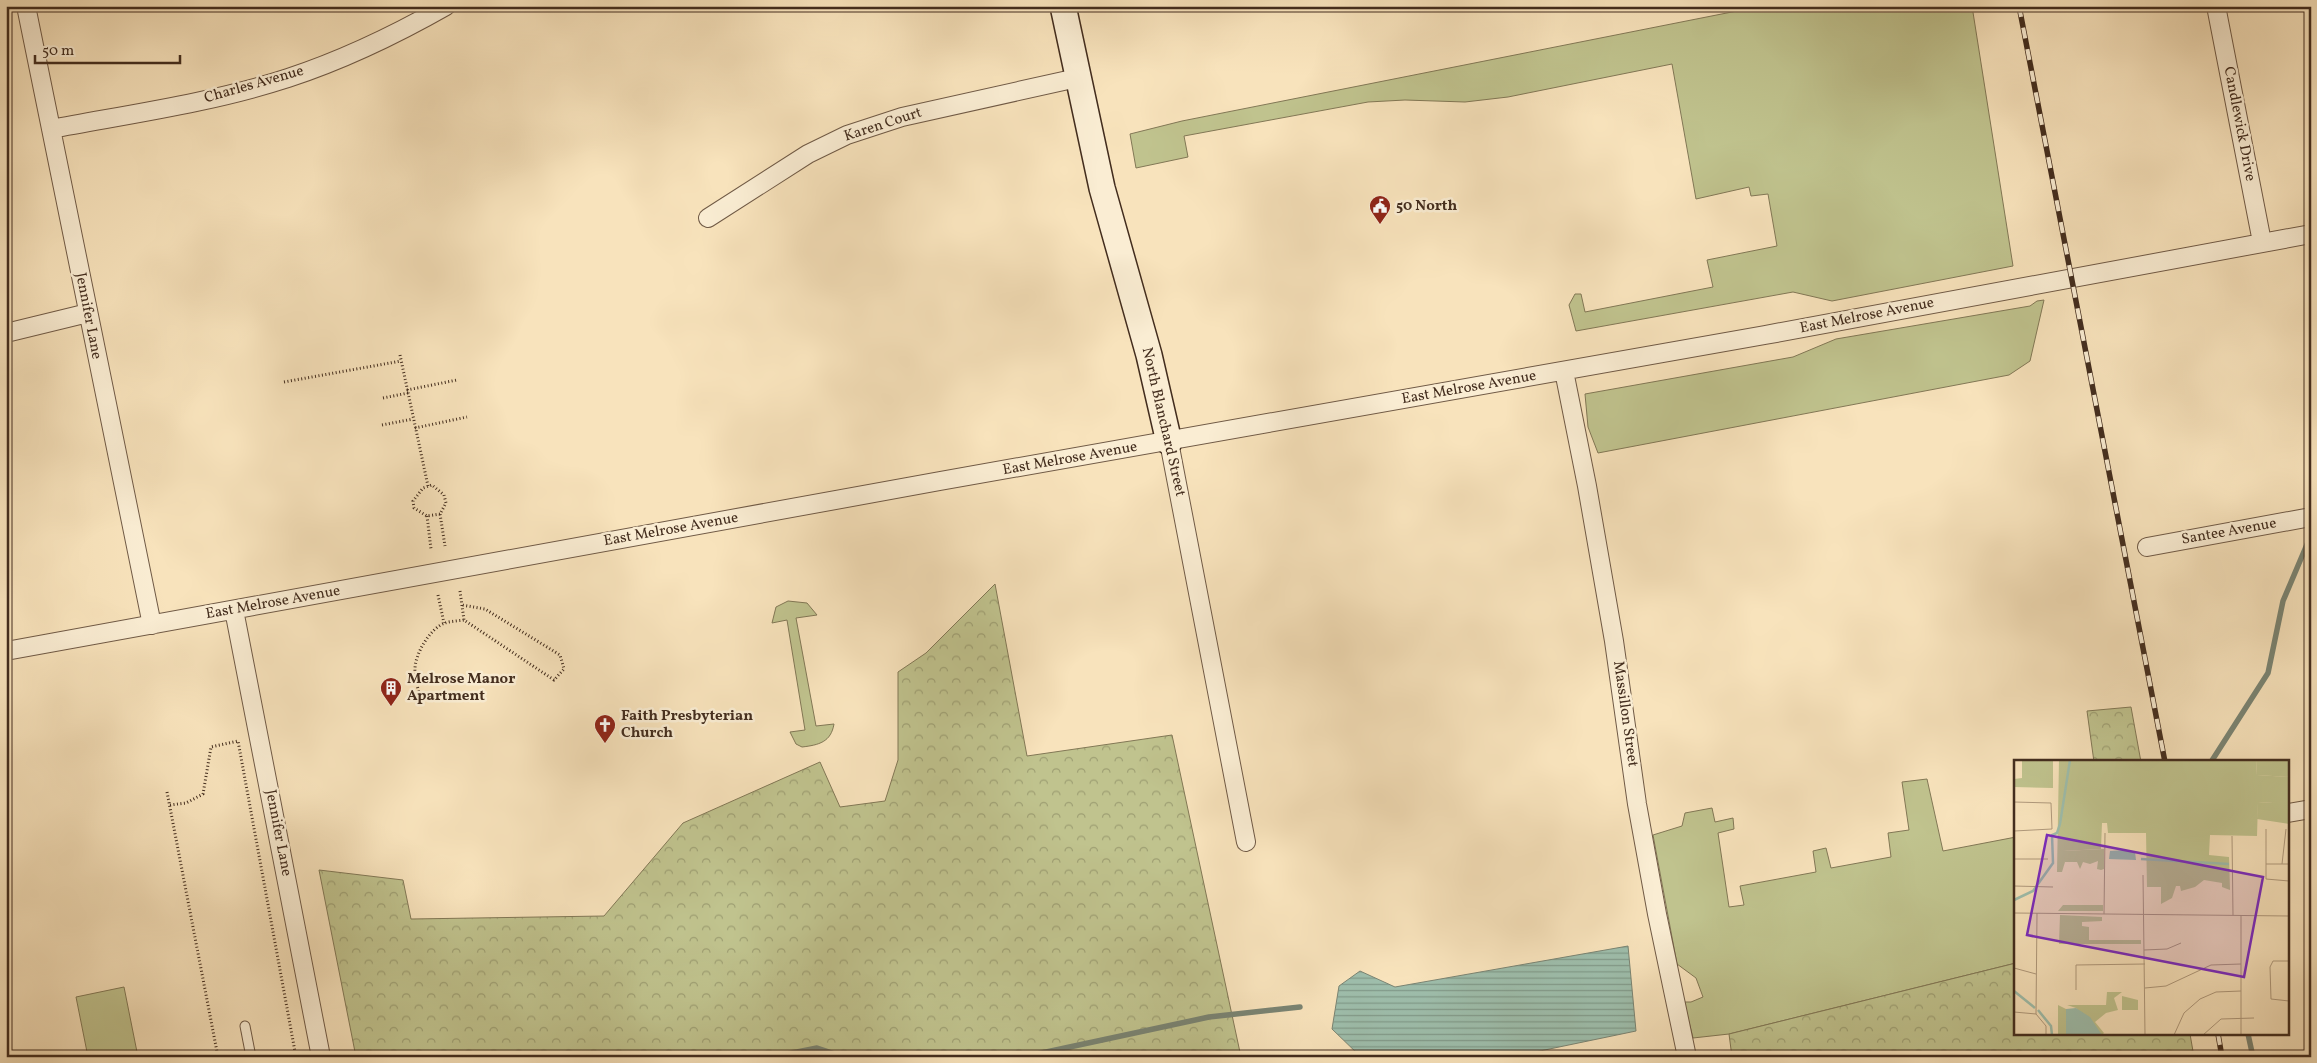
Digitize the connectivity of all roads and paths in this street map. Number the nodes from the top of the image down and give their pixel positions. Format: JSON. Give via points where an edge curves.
{"nodes":[{"id":1,"x":26,"y":6,"type":"edge"},
{"id":2,"x":446,"y":6,"type":"edge"},
{"id":3,"x":1063,"y":6,"type":"edge"},
{"id":4,"x":2216,"y":6,"type":"edge"},
{"id":5,"x":1077,"y":78,"type":"junction"},
{"id":6,"x":51,"y":130,"type":"junction"},
{"id":7,"x":708,"y":218,"type":"dead end"},
{"id":8,"x":2311,"y":234,"type":"edge"},
{"id":9,"x":2262,"y":242,"type":"junction"},
{"id":10,"x":88,"y":313,"type":"junction"},
{"id":11,"x":6,"y":333,"type":"edge"},
{"id":12,"x":400,"y":355,"type":"dead end"},
{"id":13,"x":401,"y":361,"type":"junction"},
{"id":14,"x":1564,"y":371,"type":"junction"},
{"id":15,"x":458,"y":380,"type":"dead end"},
{"id":16,"x":284,"y":382,"type":"dead end"},
{"id":17,"x":408,"y":391,"type":"junction"},
{"id":18,"x":383,"y":398,"type":"dead end"},
{"id":19,"x":467,"y":417,"type":"dead end"},
{"id":20,"x":413,"y":419,"type":"junction"},
{"id":21,"x":382,"y":425,"type":"dead end"},
{"id":22,"x":415,"y":428,"type":"junction"},
{"id":23,"x":1169,"y":442,"type":"junction"},
{"id":24,"x":428,"y":486,"type":"junction"},
{"id":25,"x":440,"y":514,"type":"junction"},
{"id":26,"x":427,"y":516,"type":"junction"},
{"id":27,"x":2307,"y":518,"type":"edge"},
{"id":28,"x":444,"y":546,"type":"dead end"},
{"id":29,"x":2147,"y":547,"type":"dead end"},
{"id":30,"x":431,"y":549,"type":"dead end"},
{"id":31,"x":460,"y":591,"type":"dead end"},
{"id":32,"x":438,"y":595,"type":"dead end"},
{"id":33,"x":462,"y":605,"type":"junction"},
{"id":34,"x":234,"y":610,"type":"junction"},
{"id":35,"x":464,"y":620,"type":"junction"},
{"id":36,"x":444,"y":623,"type":"junction"},
{"id":37,"x":152,"y":625,"type":"junction"},
{"id":38,"x":6,"y":651,"type":"edge"},
{"id":39,"x":422,"y":705,"type":"dead end"},
{"id":40,"x":167,"y":792,"type":"dead end"},
{"id":41,"x":170,"y":806,"type":"junction"},
{"id":42,"x":2311,"y":809,"type":"edge"},
{"id":43,"x":2290,"y":813,"type":"edge"},
{"id":44,"x":1246,"y":842,"type":"dead end"},
{"id":45,"x":244,"y":1026,"type":"dead end"},
{"id":46,"x":218,"y":1057,"type":"edge"},
{"id":47,"x":251,"y":1057,"type":"edge"},
{"id":48,"x":296,"y":1057,"type":"edge"},
{"id":49,"x":321,"y":1057,"type":"edge"},
{"id":50,"x":1687,"y":1057,"type":"edge"}],
"edges":[{"from":1,"to":6,"type":"street","name":"Jennifer Lane"},
{"from":2,"to":6,"type":"street","name":"Charles Avenue","via":[[355,53],[287,78],[202,100]]},
{"from":3,"to":5,"type":"street","name":"North Blanchard Street"},
{"from":4,"to":9,"type":"street","name":"Candlewick Drive"},
{"from":5,"to":7,"type":"street","name":"Karen Court","via":[[902,116],[847,135],[808,154]]},
{"from":5,"to":23,"type":"street","name":"North Blanchard Street","via":[[1102,188],[1149,355]]},
{"from":6,"to":10,"type":"street","name":"Jennifer Lane"},
{"from":8,"to":9,"type":"street","name":"East Melrose Avenue"},
{"from":9,"to":14,"type":"street","name":"East Melrose Avenue"},
{"from":10,"to":11,"type":"street"},
{"from":10,"to":37,"type":"street","name":"Jennifer Lane"},
{"from":12,"to":13,"type":"path"},
{"from":13,"to":16,"type":"path"},
{"from":13,"to":17,"type":"path"},
{"from":14,"to":23,"type":"street","name":"East Melrose Avenue"},
{"from":14,"to":50,"type":"street","name":"Massillon Street","via":[[1612,632],[1637,804]]},
{"from":15,"to":17,"type":"path"},
{"from":17,"to":18,"type":"path"},
{"from":17,"to":20,"type":"path"},
{"from":19,"to":22,"type":"path"},
{"from":20,"to":21,"type":"path"},
{"from":20,"to":22,"type":"path"},
{"from":22,"to":24,"type":"path"},
{"from":23,"to":34,"type":"street","name":"East Melrose Avenue"},
{"from":23,"to":44,"type":"street","name":"North Blanchard Street"},
{"from":24,"to":25,"type":"path","via":[[432,485],[444,495],[446,503]]},
{"from":24,"to":26,"type":"path","via":[[413,502],[414,508]]},
{"from":25,"to":26,"type":"path"},
{"from":25,"to":28,"type":"path"},
{"from":26,"to":30,"type":"path"},
{"from":27,"to":29,"type":"street","name":"Santee Avenue"},
{"from":31,"to":33,"type":"path"},
{"from":32,"to":36,"type":"path"},
{"from":33,"to":35,"type":"path"},
{"from":33,"to":35,"type":"path","via":[[485,609],[560,656],[564,669],[554,680]]},
{"from":34,"to":37,"type":"street","name":"East Melrose Avenue"},
{"from":34,"to":49,"type":"street","name":"Jennifer Lane"},
{"from":35,"to":36,"type":"path"},
{"from":36,"to":39,"type":"path","via":[[425,642],[416,663]]},
{"from":37,"to":38,"type":"street","name":"East Melrose Avenue"},
{"from":40,"to":41,"type":"path"},
{"from":41,"to":46,"type":"path"},
{"from":41,"to":48,"type":"path","via":[[186,803],[202,794],[211,747],[238,741]]},
{"from":42,"to":43,"type":"street"},
{"from":45,"to":47,"type":"lane"}]}
